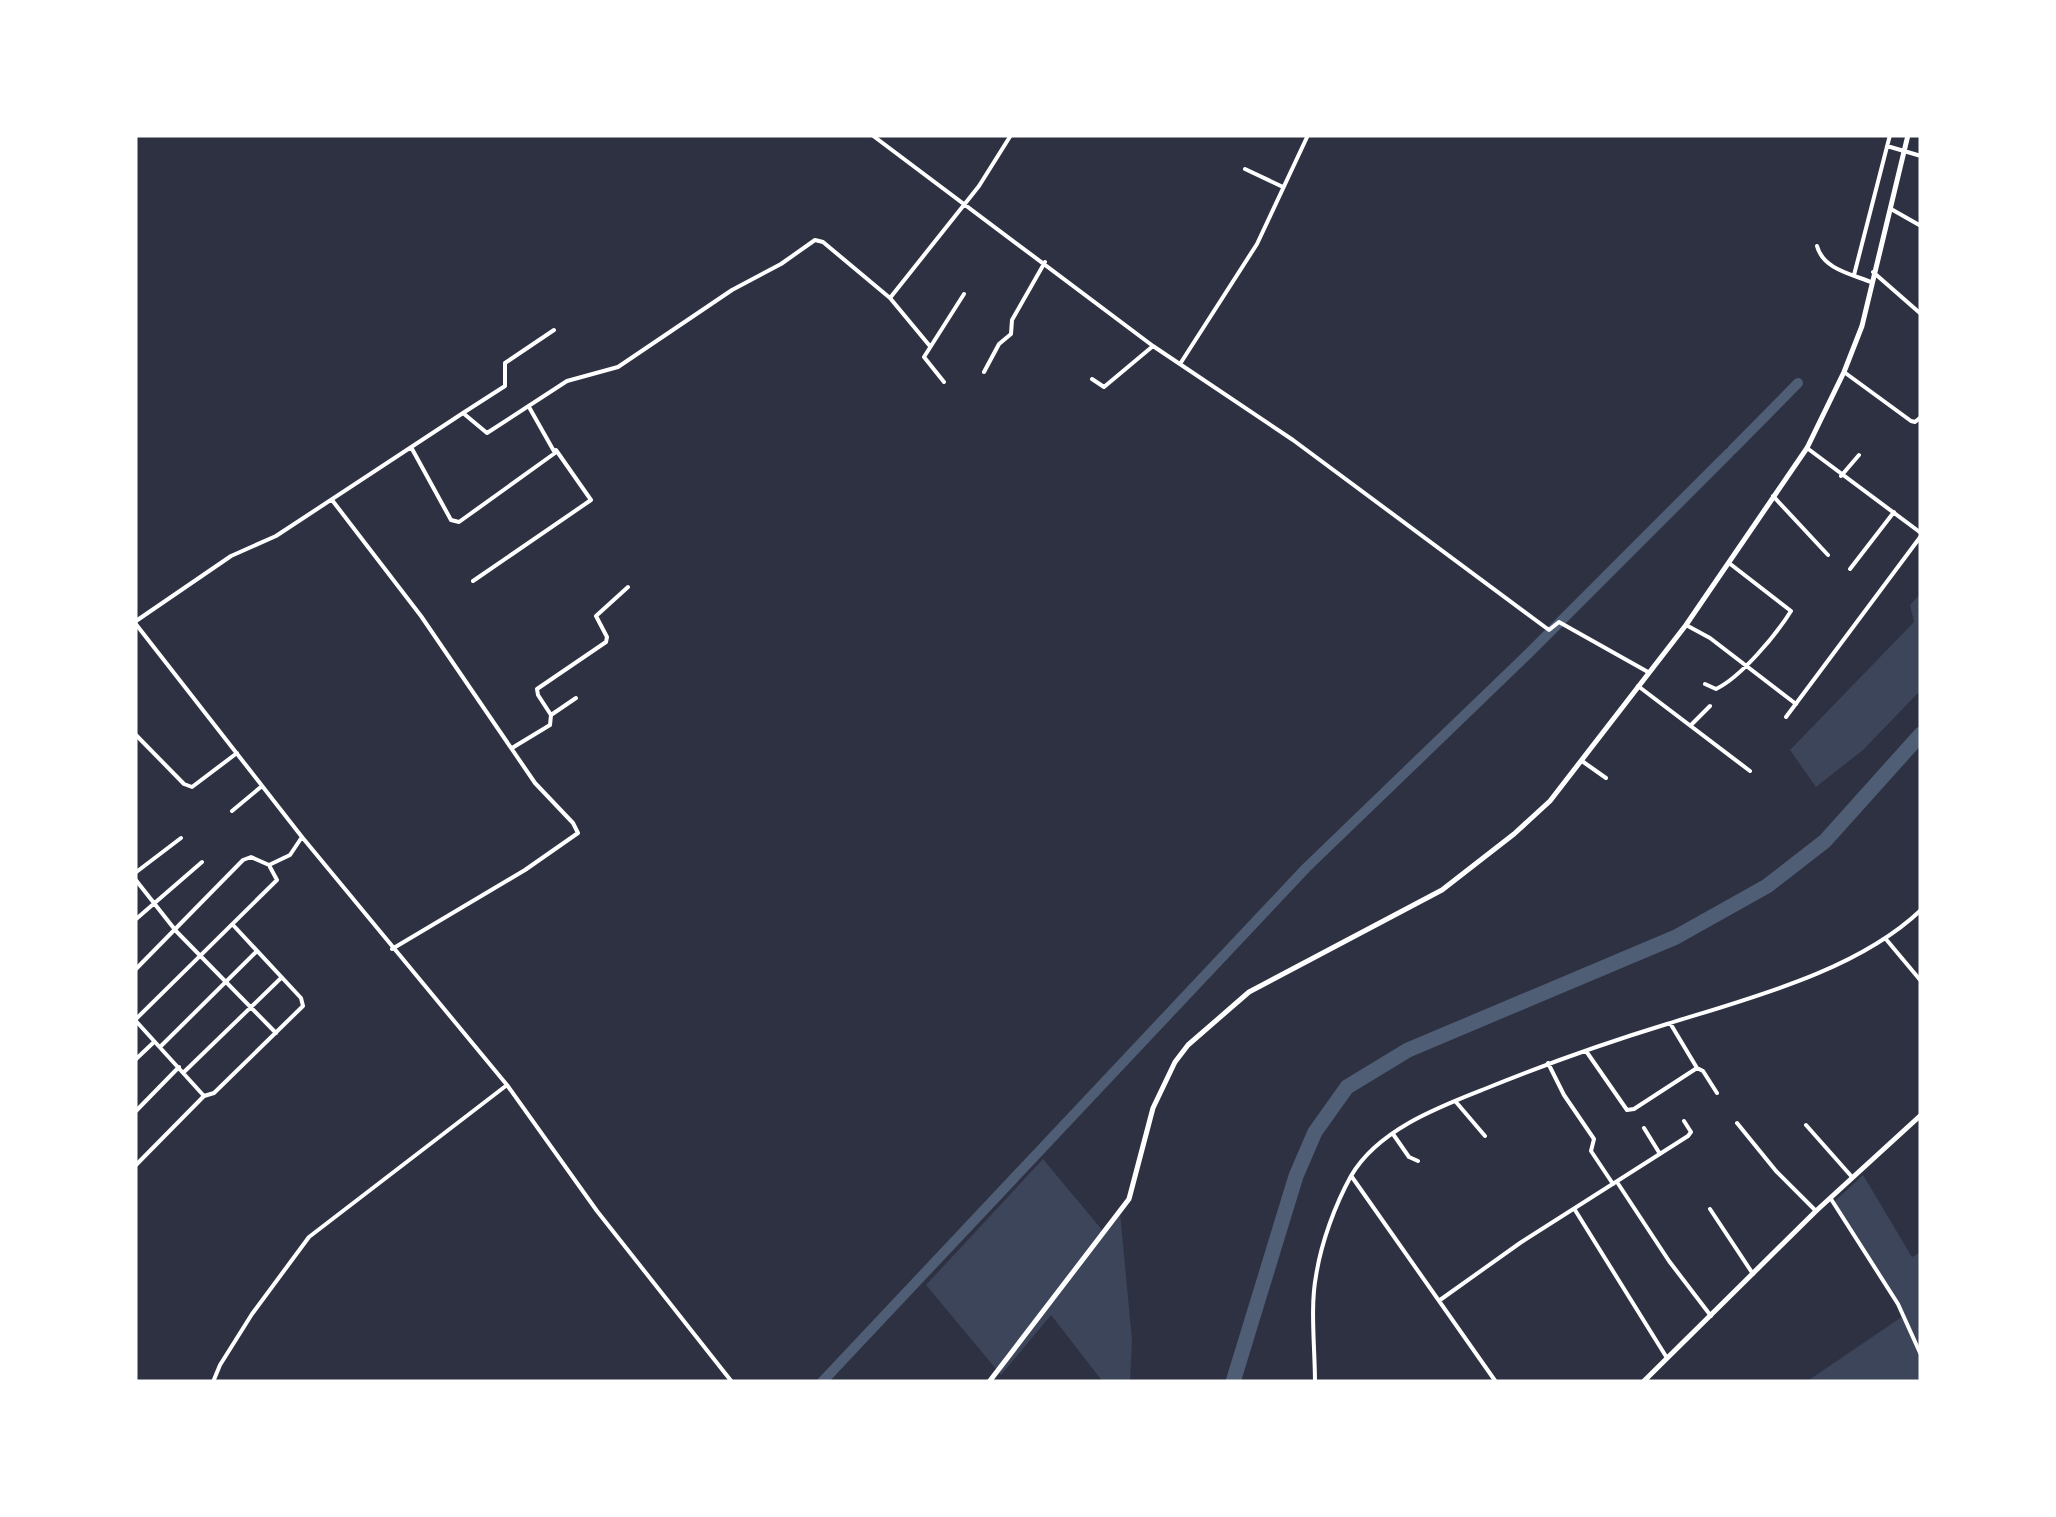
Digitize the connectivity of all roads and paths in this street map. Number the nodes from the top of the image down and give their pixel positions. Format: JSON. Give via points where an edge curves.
{"nodes":[{"id":1,"x":872,"y":135,"type":"edge"},
{"id":2,"x":1011,"y":135,"type":"edge"},
{"id":3,"x":1308,"y":135,"type":"edge"},
{"id":4,"x":1890,"y":135,"type":"edge"},
{"id":5,"x":1908,"y":135,"type":"edge"},
{"id":6,"x":1889,"y":147,"type":"junction"},
{"id":7,"x":1901,"y":152,"type":"junction"},
{"id":8,"x":1921,"y":156,"type":"edge"},
{"id":9,"x":1245,"y":168,"type":"dead end"},
{"id":10,"x":1283,"y":186,"type":"junction"},
{"id":11,"x":964,"y":204,"type":"junction"},
{"id":12,"x":1891,"y":209,"type":"junction"},
{"id":13,"x":1921,"y":226,"type":"edge"},
{"id":14,"x":1817,"y":246,"type":"dead end"},
{"id":15,"x":1046,"y":262,"type":"junction"},
{"id":16,"x":1873,"y":272,"type":"junction"},
{"id":17,"x":1856,"y":276,"type":"junction"},
{"id":18,"x":1869,"y":281,"type":"junction"},
{"id":19,"x":964,"y":294,"type":"dead end"},
{"id":20,"x":890,"y":298,"type":"junction"},
{"id":21,"x":1921,"y":314,"type":"edge"},
{"id":22,"x":554,"y":330,"type":"dead end"},
{"id":23,"x":929,"y":345,"type":"junction"},
{"id":24,"x":1153,"y":346,"type":"junction"},
{"id":25,"x":1180,"y":364,"type":"junction"},
{"id":26,"x":984,"y":372,"type":"dead end"},
{"id":27,"x":1844,"y":372,"type":"junction"},
{"id":28,"x":1092,"y":380,"type":"dead end"},
{"id":29,"x":944,"y":382,"type":"dead end"},
{"id":30,"x":529,"y":408,"type":"junction"},
{"id":31,"x":463,"y":413,"type":"junction"},
{"id":32,"x":1921,"y":417,"type":"edge"},
{"id":33,"x":411,"y":447,"type":"junction"},
{"id":34,"x":1806,"y":448,"type":"junction"},
{"id":35,"x":556,"y":450,"type":"junction"},
{"id":36,"x":1859,"y":455,"type":"dead end"},
{"id":37,"x":1841,"y":476,"type":"junction"},
{"id":38,"x":1773,"y":496,"type":"junction"},
{"id":39,"x":332,"y":500,"type":"junction"},
{"id":40,"x":1894,"y":512,"type":"junction"},
{"id":41,"x":1921,"y":534,"type":"edge"},
{"id":42,"x":1828,"y":555,"type":"dead end"},
{"id":43,"x":1730,"y":563,"type":"junction"},
{"id":44,"x":1850,"y":569,"type":"dead end"},
{"id":45,"x":473,"y":581,"type":"dead end"},
{"id":46,"x":628,"y":587,"type":"dead end"},
{"id":47,"x":135,"y":622,"type":"edge"},
{"id":48,"x":1686,"y":624,"type":"junction"},
{"id":49,"x":138,"y":631,"type":"edge"},
{"id":50,"x":1746,"y":666,"type":"junction"},
{"id":51,"x":1648,"y":672,"type":"junction"},
{"id":52,"x":1705,"y":684,"type":"dead end"},
{"id":53,"x":1638,"y":686,"type":"junction"},
{"id":54,"x":576,"y":698,"type":"dead end"},
{"id":55,"x":1796,"y":704,"type":"junction"},
{"id":56,"x":1710,"y":706,"type":"dead end"},
{"id":57,"x":551,"y":715,"type":"junction"},
{"id":58,"x":1786,"y":717,"type":"dead end"},
{"id":59,"x":1692,"y":724,"type":"junction"},
{"id":60,"x":135,"y":734,"type":"edge"},
{"id":61,"x":512,"y":748,"type":"junction"},
{"id":62,"x":237,"y":753,"type":"junction"},
{"id":63,"x":1582,"y":761,"type":"junction"},
{"id":64,"x":1750,"y":771,"type":"dead end"},
{"id":65,"x":1606,"y":778,"type":"dead end"},
{"id":66,"x":262,"y":786,"type":"junction"},
{"id":67,"x":232,"y":810,"type":"dead end"},
{"id":68,"x":302,"y":837,"type":"junction"},
{"id":69,"x":181,"y":838,"type":"dead end"},
{"id":70,"x":202,"y":862,"type":"dead end"},
{"id":71,"x":268,"y":864,"type":"junction"},
{"id":72,"x":135,"y":876,"type":"edge"},
{"id":73,"x":153,"y":904,"type":"junction"},
{"id":74,"x":1921,"y":910,"type":"edge"},
{"id":75,"x":135,"y":920,"type":"edge"},
{"id":76,"x":233,"y":926,"type":"junction"},
{"id":77,"x":176,"y":930,"type":"junction"},
{"id":78,"x":1885,"y":938,"type":"junction"},
{"id":79,"x":392,"y":949,"type":"junction"},
{"id":80,"x":257,"y":952,"type":"junction"},
{"id":81,"x":201,"y":956,"type":"junction"},
{"id":82,"x":135,"y":970,"type":"edge"},
{"id":83,"x":280,"y":978,"type":"junction"},
{"id":84,"x":1921,"y":981,"type":"edge"},
{"id":85,"x":226,"y":982,"type":"junction"},
{"id":86,"x":250,"y":1008,"type":"junction"},
{"id":87,"x":135,"y":1020,"type":"edge"},
{"id":88,"x":1670,"y":1023,"type":"junction"},
{"id":89,"x":276,"y":1033,"type":"junction"},
{"id":90,"x":157,"y":1044,"type":"junction"},
{"id":91,"x":1586,"y":1051,"type":"junction"},
{"id":92,"x":135,"y":1060,"type":"edge"},
{"id":93,"x":1548,"y":1063,"type":"junction"},
{"id":94,"x":1697,"y":1068,"type":"junction"},
{"id":95,"x":182,"y":1070,"type":"junction"},
{"id":96,"x":507,"y":1085,"type":"junction"},
{"id":97,"x":1717,"y":1093,"type":"dead end"},
{"id":98,"x":204,"y":1096,"type":"junction"},
{"id":99,"x":1455,"y":1101,"type":"junction"},
{"id":100,"x":135,"y":1112,"type":"edge"},
{"id":101,"x":1921,"y":1116,"type":"edge"},
{"id":102,"x":1684,"y":1121,"type":"dead end"},
{"id":103,"x":1736,"y":1123,"type":"dead end"},
{"id":104,"x":1806,"y":1125,"type":"dead end"},
{"id":105,"x":1644,"y":1128,"type":"dead end"},
{"id":106,"x":1393,"y":1134,"type":"junction"},
{"id":107,"x":1485,"y":1136,"type":"dead end"},
{"id":108,"x":1660,"y":1154,"type":"junction"},
{"id":109,"x":1418,"y":1161,"type":"dead end"},
{"id":110,"x":135,"y":1166,"type":"edge"},
{"id":111,"x":1352,"y":1176,"type":"junction"},
{"id":112,"x":1852,"y":1177,"type":"junction"},
{"id":113,"x":1615,"y":1183,"type":"junction"},
{"id":114,"x":1832,"y":1198,"type":"junction"},
{"id":115,"x":1710,"y":1209,"type":"dead end"},
{"id":116,"x":1575,"y":1210,"type":"junction"},
{"id":117,"x":1816,"y":1211,"type":"junction"},
{"id":118,"x":1753,"y":1274,"type":"junction"},
{"id":119,"x":1440,"y":1300,"type":"junction"},
{"id":120,"x":1710,"y":1316,"type":"junction"},
{"id":121,"x":1921,"y":1355,"type":"edge"},
{"id":122,"x":1667,"y":1358,"type":"junction"},
{"id":123,"x":1650,"y":1376,"type":"junction"},
{"id":124,"x":213,"y":1382,"type":"edge"},
{"id":125,"x":732,"y":1382,"type":"edge"},
{"id":126,"x":989,"y":1382,"type":"edge"},
{"id":127,"x":1316,"y":1382,"type":"edge"},
{"id":128,"x":1496,"y":1382,"type":"edge"},
{"id":129,"x":1644,"y":1382,"type":"edge"},
{"id":130,"x":1656,"y":1382,"type":"edge"}],
"edges":[{"from":1,"to":11,"type":"street"},
{"from":2,"to":11,"type":"street"},
{"from":3,"to":10,"type":"street"},
{"from":4,"to":6,"type":"street"},
{"from":5,"to":7,"type":"street"},
{"from":6,"to":7,"type":"street"},
{"from":6,"to":17,"type":"street"},
{"from":7,"to":8,"type":"street"},
{"from":7,"to":12,"type":"street"},
{"from":9,"to":10,"type":"street"},
{"from":10,"to":25,"type":"street","via":[[1256,244]]},
{"from":11,"to":15,"type":"street"},
{"from":11,"to":20,"type":"street"},
{"from":12,"to":13,"type":"street"},
{"from":12,"to":16,"type":"street"},
{"from":14,"to":17,"type":"street","via":[[1821,258]]},
{"from":15,"to":24,"type":"street"},
{"from":15,"to":26,"type":"street"},
{"from":16,"to":18,"type":"street"},
{"from":16,"to":21,"type":"street"},
{"from":17,"to":18,"type":"street"},
{"from":18,"to":27,"type":"street","via":[[1862,326]]},
{"from":19,"to":23,"type":"street"},
{"from":20,"to":23,"type":"street"},
{"from":20,"to":30,"type":"street","via":[[818,240],[618,367],[567,381]]},
{"from":22,"to":31,"type":"street","via":[[505,363],[505,386]]},
{"from":23,"to":29,"type":"street","via":[[924,359]]},
{"from":24,"to":25,"type":"street"},
{"from":24,"to":28,"type":"street","via":[[1104,387]]},
{"from":25,"to":51,"type":"street","via":[[1549,630],[1559,622]]},
{"from":27,"to":32,"type":"street","via":[[1911,420]]},
{"from":27,"to":34,"type":"street"},
{"from":30,"to":31,"type":"street","via":[[487,432]]},
{"from":30,"to":35,"type":"street"},
{"from":31,"to":33,"type":"street"},
{"from":33,"to":35,"type":"street","via":[[455,522]]},
{"from":33,"to":39,"type":"street"},
{"from":34,"to":37,"type":"street"},
{"from":34,"to":38,"type":"street"},
{"from":35,"to":45,"type":"street","via":[[591,500]]},
{"from":36,"to":37,"type":"street"},
{"from":37,"to":40,"type":"street"},
{"from":38,"to":42,"type":"street"},
{"from":38,"to":43,"type":"street"},
{"from":39,"to":47,"type":"street","via":[[230,556]]},
{"from":39,"to":61,"type":"street"},
{"from":40,"to":41,"type":"street"},
{"from":40,"to":44,"type":"street"},
{"from":41,"to":55,"type":"street"},
{"from":43,"to":48,"type":"street"},
{"from":43,"to":50,"type":"street","via":[[1790,611]]},
{"from":46,"to":57,"type":"street","via":[[596,616],[606,642],[537,689]]},
{"from":47,"to":49,"type":"street"},
{"from":48,"to":50,"type":"street"},
{"from":48,"to":51,"type":"street"},
{"from":49,"to":62,"type":"street"},
{"from":50,"to":52,"type":"street","via":[[1721,687]]},
{"from":50,"to":55,"type":"street"},
{"from":51,"to":53,"type":"street"},
{"from":53,"to":59,"type":"street"},
{"from":53,"to":63,"type":"street"},
{"from":54,"to":57,"type":"street"},
{"from":55,"to":58,"type":"street"},
{"from":56,"to":59,"type":"street"},
{"from":57,"to":61,"type":"street","via":[[550,725]]},
{"from":59,"to":64,"type":"street"},
{"from":60,"to":62,"type":"street","via":[[192,786]]},
{"from":61,"to":79,"type":"street","via":[[577,836]]},
{"from":62,"to":66,"type":"street"},
{"from":63,"to":65,"type":"street"},
{"from":63,"to":126,"type":"street","via":[[1514,834],[1442,890],[1249,992],[1198,1035],[1175,1062],[1153,1108],[1129,1200]]},
{"from":66,"to":67,"type":"street"},
{"from":66,"to":68,"type":"street"},
{"from":68,"to":71,"type":"street","via":[[290,855]]},
{"from":68,"to":79,"type":"street"},
{"from":69,"to":72,"type":"street"},
{"from":70,"to":73,"type":"street"},
{"from":71,"to":76,"type":"street","via":[[278,880]]},
{"from":71,"to":77,"type":"street","via":[[243,860]]},
{"from":72,"to":73,"type":"street"},
{"from":73,"to":75,"type":"street"},
{"from":73,"to":77,"type":"street"},
{"from":74,"to":78,"type":"street"},
{"from":76,"to":80,"type":"street"},
{"from":76,"to":81,"type":"street"},
{"from":77,"to":81,"type":"street"},
{"from":77,"to":82,"type":"street"},
{"from":78,"to":84,"type":"street"},
{"from":78,"to":88,"type":"street","via":[[1766,993]]},
{"from":79,"to":96,"type":"street"},
{"from":80,"to":83,"type":"street"},
{"from":80,"to":85,"type":"street"},
{"from":81,"to":85,"type":"street"},
{"from":81,"to":87,"type":"street"},
{"from":83,"to":86,"type":"street"},
{"from":83,"to":89,"type":"street","via":[[303,1002]]},
{"from":85,"to":86,"type":"street"},
{"from":85,"to":90,"type":"street"},
{"from":86,"to":89,"type":"street"},
{"from":86,"to":95,"type":"street"},
{"from":87,"to":90,"type":"street"},
{"from":88,"to":91,"type":"street"},
{"from":88,"to":94,"type":"street"},
{"from":89,"to":98,"type":"street"},
{"from":90,"to":92,"type":"street"},
{"from":90,"to":95,"type":"street"},
{"from":91,"to":93,"type":"street"},
{"from":91,"to":94,"type":"street","via":[[1627,1110]]},
{"from":93,"to":99,"type":"street"},
{"from":93,"to":113,"type":"street","via":[[1595,1140],[1591,1151]]},
{"from":94,"to":97,"type":"street"},
{"from":95,"to":98,"type":"street"},
{"from":95,"to":100,"type":"street"},
{"from":96,"to":124,"type":"street","via":[[309,1237],[252,1314]]},
{"from":96,"to":125,"type":"street"},
{"from":98,"to":110,"type":"street"},
{"from":99,"to":106,"type":"street"},
{"from":99,"to":107,"type":"street"},
{"from":101,"to":112,"type":"street"},
{"from":102,"to":108,"type":"street","via":[[1691,1134]]},
{"from":103,"to":117,"type":"street"},
{"from":104,"to":112,"type":"street"},
{"from":105,"to":108,"type":"street"},
{"from":106,"to":109,"type":"street"},
{"from":106,"to":111,"type":"street"},
{"from":108,"to":113,"type":"street"},
{"from":111,"to":119,"type":"street"},
{"from":111,"to":127,"type":"street","via":[[1315,1278]]},
{"from":112,"to":114,"type":"street"},
{"from":113,"to":116,"type":"street"},
{"from":113,"to":120,"type":"street"},
{"from":114,"to":117,"type":"street"},
{"from":114,"to":121,"type":"street","via":[[1898,1304]]},
{"from":115,"to":118,"type":"street"},
{"from":116,"to":119,"type":"street"},
{"from":116,"to":122,"type":"street"},
{"from":117,"to":118,"type":"street"},
{"from":118,"to":120,"type":"street"},
{"from":119,"to":128,"type":"street"},
{"from":120,"to":122,"type":"street"},
{"from":122,"to":123,"type":"street"},
{"from":123,"to":129,"type":"street"},
{"from":123,"to":130,"type":"street"}]}
